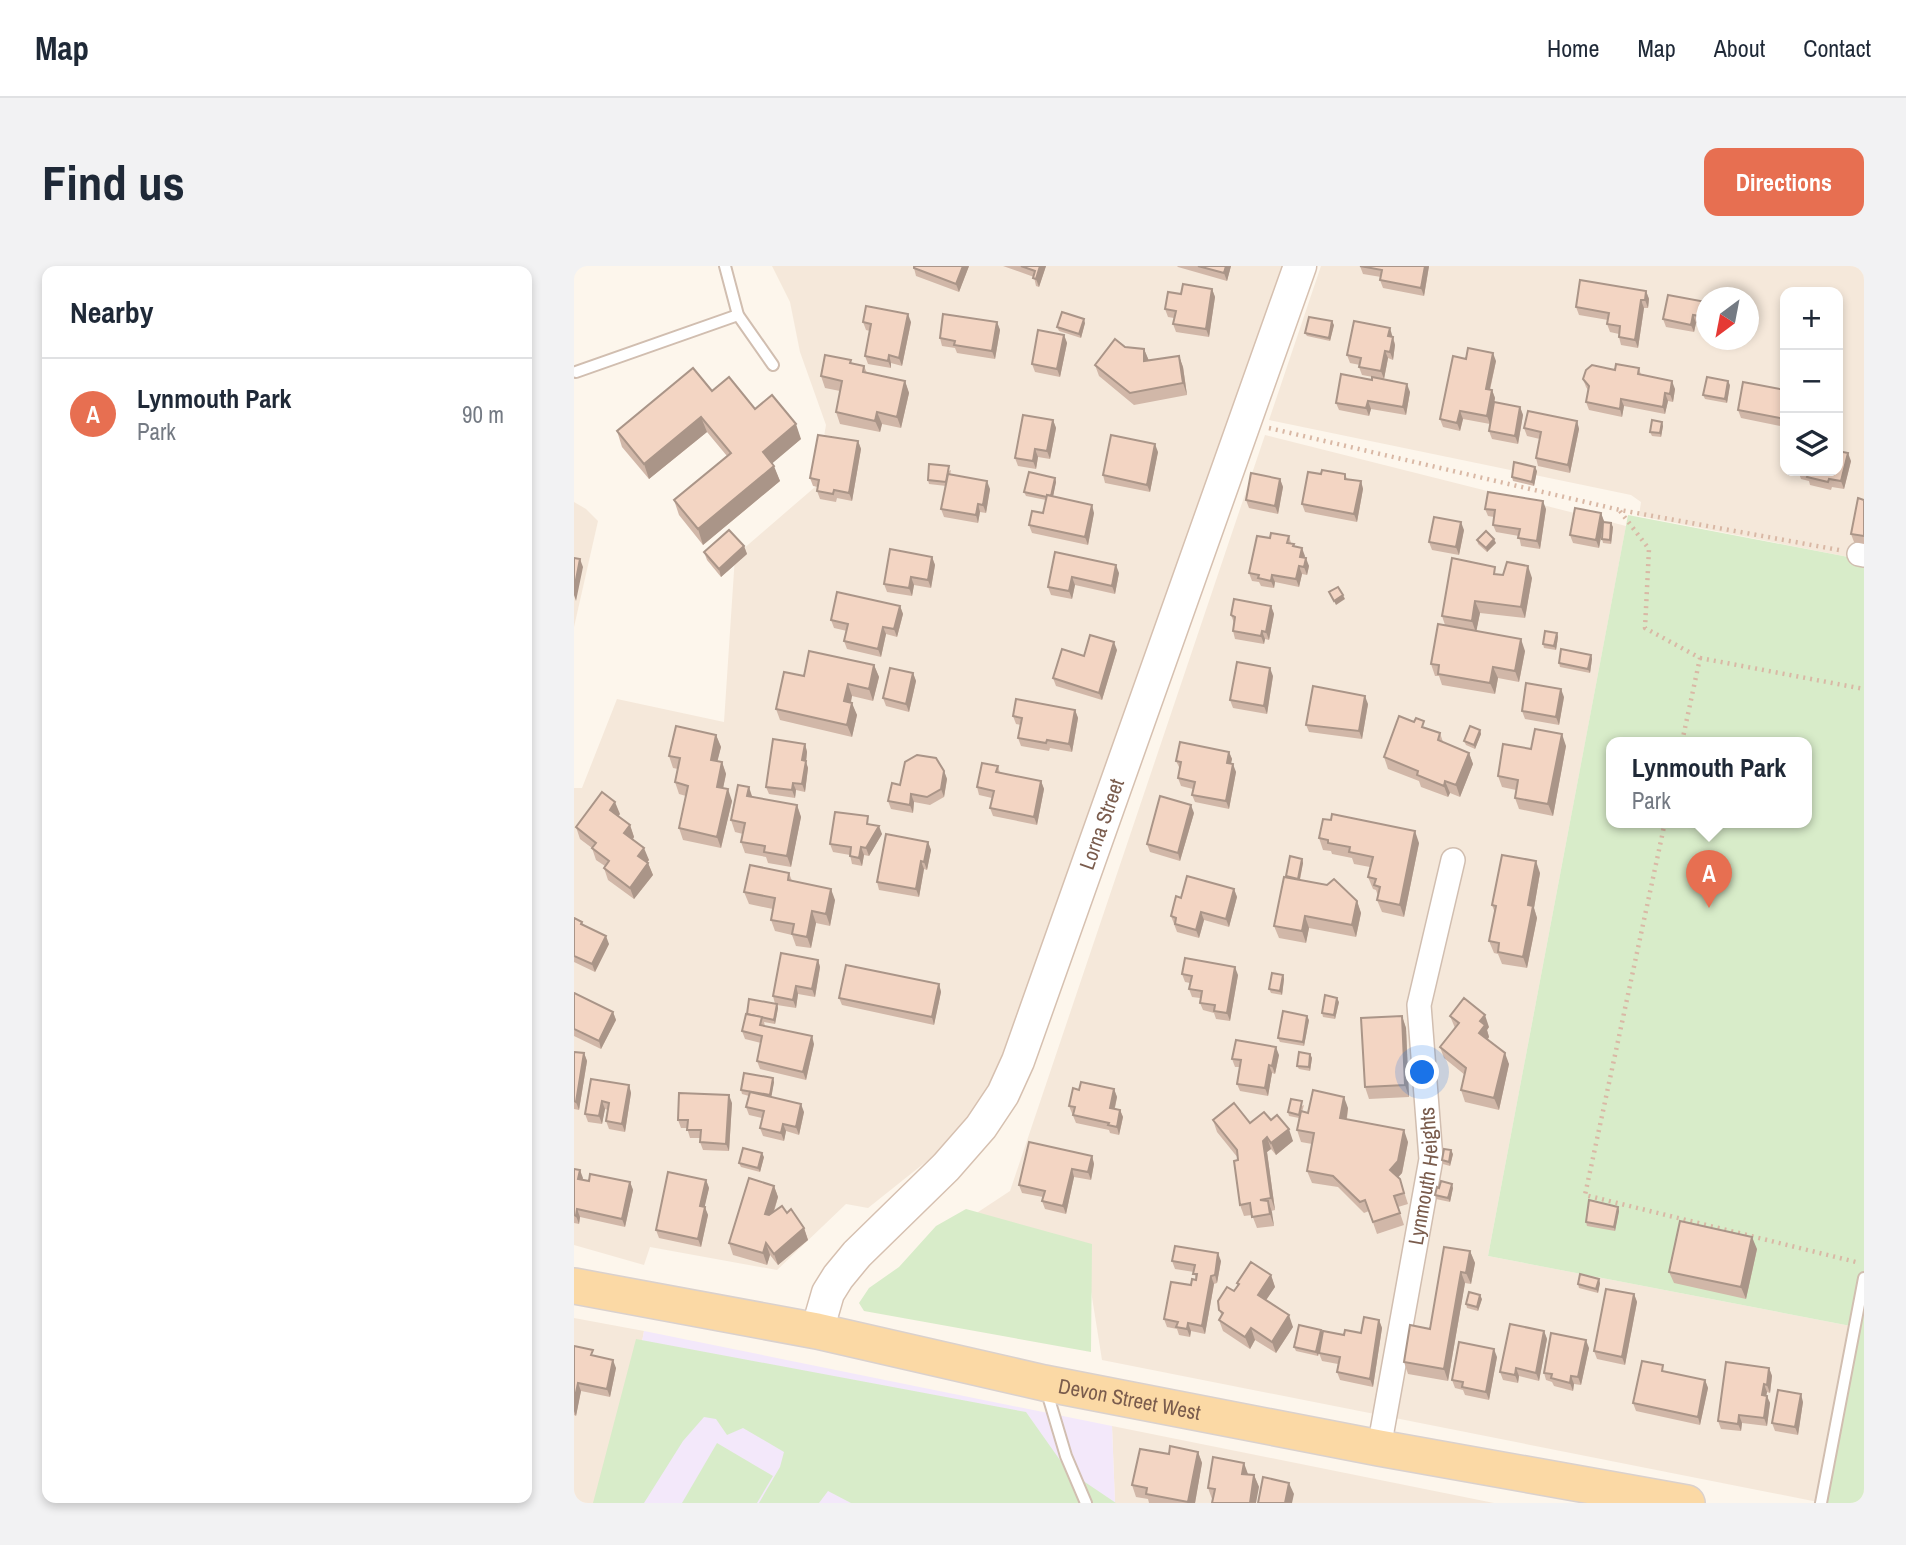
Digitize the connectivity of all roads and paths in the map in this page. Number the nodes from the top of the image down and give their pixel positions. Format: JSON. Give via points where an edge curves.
{"nodes":[{"id":1,"x":725,"y":266,"type":"edge"},
{"id":2,"x":1300,"y":266,"type":"edge"},
{"id":3,"x":738,"y":315,"type":"junction"},
{"id":4,"x":773,"y":365,"type":"dead end"},
{"id":5,"x":576,"y":372,"type":"dead end"},
{"id":6,"x":1245,"y":423,"type":"junction"},
{"id":7,"x":1620,"y":510,"type":"junction"},
{"id":8,"x":1861,"y":554,"type":"edge"},
{"id":9,"x":1700,"y":658,"type":"junction"},
{"id":10,"x":1864,"y":689,"type":"edge"},
{"id":11,"x":1683,"y":737,"type":"edge"},
{"id":12,"x":1664,"y":828,"type":"edge"},
{"id":13,"x":1453,"y":860,"type":"dead end"},
{"id":14,"x":1864,"y":1264,"type":"edge"},
{"id":15,"x":1864,"y":1278,"type":"edge"},
{"id":16,"x":574,"y":1286,"type":"edge"},
{"id":17,"x":817,"y":1331,"type":"junction"},
{"id":18,"x":1044,"y":1383,"type":"junction"},
{"id":19,"x":1379,"y":1448,"type":"junction"},
{"id":20,"x":1087,"y":1503,"type":"edge"},
{"id":21,"x":1687,"y":1503,"type":"edge"},
{"id":22,"x":1821,"y":1503,"type":"edge"}],
"edges":[{"from":1,"to":3,"type":"lane"},
{"from":2,"to":6,"type":"street","name":"Lorna Street"},
{"from":3,"to":4,"type":"lane"},
{"from":3,"to":5,"type":"lane"},
{"from":6,"to":7,"type":"path"},
{"from":6,"to":17,"type":"street","name":"Lorna Street","via":[[1003,1094],[946,1167],[838,1276]]},
{"from":7,"to":8,"type":"path"},
{"from":7,"to":9,"type":"path","via":[[1649,549],[1645,628]]},
{"from":9,"to":10,"type":"path"},
{"from":9,"to":11,"type":"path"},
{"from":12,"to":14,"type":"path","via":[[1585,1195]]},
{"from":13,"to":19,"type":"street","name":"Lynmouth Heights","via":[[1419,1005],[1430,1158]]},
{"from":15,"to":22,"type":"lane"},
{"from":16,"to":17,"type":"main road","name":"Devon Street West"},
{"from":17,"to":18,"type":"main road","name":"Devon Street West"},
{"from":18,"to":19,"type":"main road","name":"Devon Street West"},
{"from":18,"to":20,"type":"lane","via":[[1066,1456]]},
{"from":19,"to":21,"type":"main road","name":"Devon Street West"}]}
